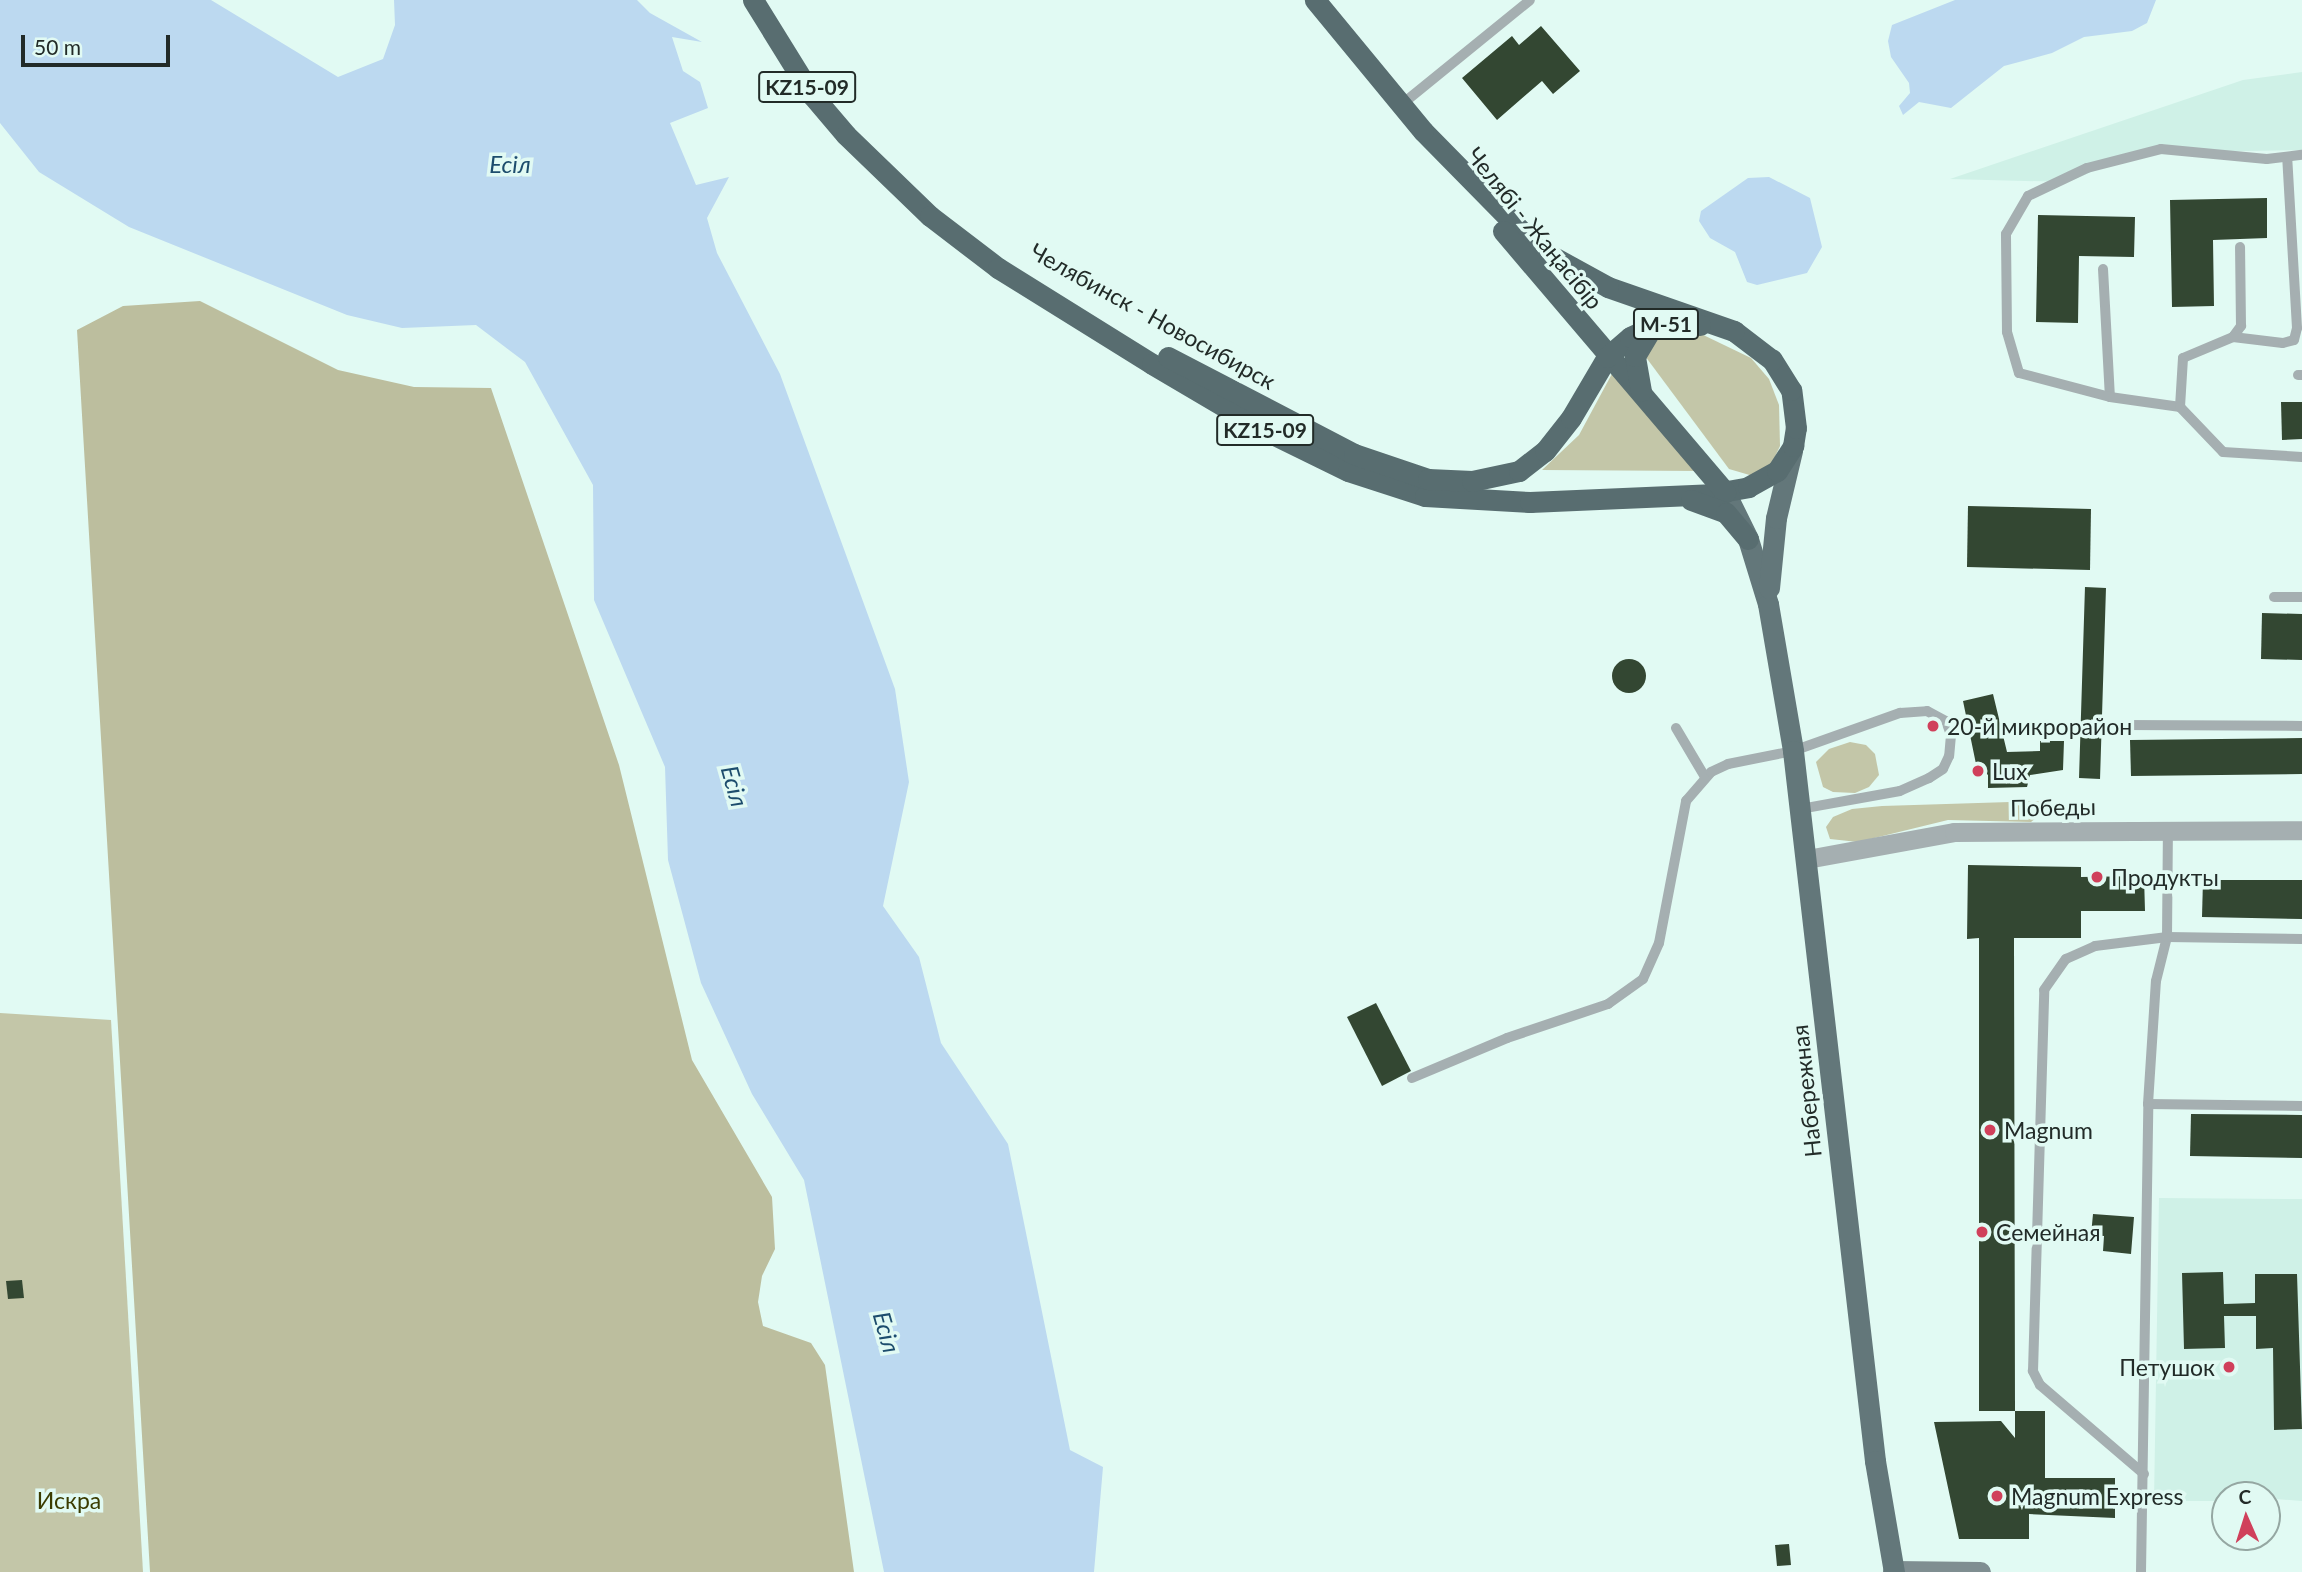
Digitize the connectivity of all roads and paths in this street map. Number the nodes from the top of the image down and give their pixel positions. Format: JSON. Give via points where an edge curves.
{"nodes":[{"id":1,"x":753,"y":0,"type":"edge"},
{"id":2,"x":1315,"y":0,"type":"edge"},
{"id":3,"x":1530,"y":0,"type":"edge"},
{"id":4,"x":1401,"y":105,"type":"junction"},
{"id":5,"x":1423,"y":131,"type":"junction"},
{"id":6,"x":2302,"y":155,"type":"edge"},
{"id":7,"x":2287,"y":157,"type":"junction"},
{"id":8,"x":875,"y":164,"type":"junction"},
{"id":9,"x":2239,"y":247,"type":"dead end"},
{"id":10,"x":2103,"y":269,"type":"dead end"},
{"id":11,"x":1656,"y":325,"type":"junction"},
{"id":12,"x":1734,"y":331,"type":"junction"},
{"id":13,"x":2233,"y":337,"type":"junction"},
{"id":14,"x":1607,"y":357,"type":"junction"},
{"id":15,"x":2110,"y":397,"type":"junction"},
{"id":16,"x":1649,"y":404,"type":"junction"},
{"id":17,"x":2180,"y":407,"type":"junction"},
{"id":18,"x":1793,"y":446,"type":"junction"},
{"id":19,"x":2302,"y":457,"type":"edge"},
{"id":20,"x":1725,"y":492,"type":"junction"},
{"id":21,"x":1661,"y":498,"type":"junction"},
{"id":22,"x":1748,"y":540,"type":"junction"},
{"id":23,"x":2274,"y":597,"type":"dead end"},
{"id":24,"x":2302,"y":597,"type":"edge"},
{"id":25,"x":1768,"y":604,"type":"junction"},
{"id":26,"x":2124,"y":725,"type":"dead end"},
{"id":27,"x":2302,"y":726,"type":"edge"},
{"id":28,"x":1676,"y":728,"type":"dead end"},
{"id":29,"x":1793,"y":751,"type":"junction"},
{"id":30,"x":1705,"y":776,"type":"junction"},
{"id":31,"x":1799,"y":810,"type":"junction"},
{"id":32,"x":2168,"y":830,"type":"junction"},
{"id":33,"x":2302,"y":830,"type":"edge"},
{"id":34,"x":1807,"y":859,"type":"junction"},
{"id":35,"x":2167,"y":937,"type":"junction"},
{"id":36,"x":2302,"y":939,"type":"edge"},
{"id":37,"x":1412,"y":1078,"type":"dead end"},
{"id":38,"x":2148,"y":1104,"type":"junction"},
{"id":39,"x":2302,"y":1106,"type":"edge"},
{"id":40,"x":2144,"y":1474,"type":"junction"},
{"id":41,"x":1894,"y":1571,"type":"edge"},
{"id":42,"x":1980,"y":1572,"type":"edge"},
{"id":43,"x":2141,"y":1572,"type":"edge"}],
"edges":[{"from":1,"to":8,"type":"highway","name":"Челябинск - Новосибирск","number":"KZ15-09","via":[[812,95]]},
{"from":2,"to":4,"type":"highway"},
{"from":3,"to":4,"type":"lane"},
{"from":4,"to":5,"type":"highway"},
{"from":5,"to":12,"type":"highway","via":[[1539,250],[1608,287]]},
{"from":5,"to":14,"type":"highway","name":"Челябі - Жаңасібір"},
{"from":6,"to":7,"type":"lane"},
{"from":7,"to":13,"type":"lane","via":[[2294,340],[2283,343]]},
{"from":7,"to":15,"type":"lane","via":[[2161,149],[2087,167],[2028,196],[2006,234],[2007,332],[2019,373]]},
{"from":8,"to":14,"type":"highway","name":"Челябинск - Новосибирск","number":"KZ15-09","via":[[968,239],[1070,303],[1354,454],[1428,478],[1484,480],[1527,466],[1556,439]]},
{"from":8,"to":21,"type":"highway","name":"Челябинск - Новосибирск","number":"KZ15-09","via":[[930,216],[998,268],[1264,430],[1348,471],[1413,493],[1457,499]]},
{"from":9,"to":13,"type":"lane","via":[[2242,320]]},
{"from":10,"to":15,"type":"lane"},
{"from":11,"to":12,"type":"highway","number":"M-51","via":[[1688,323]]},
{"from":11,"to":14,"type":"highway","number":"M-51","via":[[1630,337]]},
{"from":11,"to":16,"type":"highway","via":[[1641,340],[1634,361],[1636,381]]},
{"from":12,"to":18,"type":"highway","via":[[1763,350],[1782,373],[1795,410]]},
{"from":13,"to":17,"type":"lane","via":[[2183,358]]},
{"from":14,"to":16,"type":"highway"},
{"from":15,"to":17,"type":"lane"},
{"from":16,"to":20,"type":"highway"},
{"from":17,"to":19,"type":"lane","via":[[2190,412],[2223,452]]},
{"from":18,"to":20,"type":"highway","name":"Челябинск - Новосибирск","number":"KZ15-09","via":[[1786,461],[1766,479]]},
{"from":18,"to":25,"type":"main road","name":"Набережная","via":[[1776,518]]},
{"from":20,"to":21,"type":"highway","name":"Челябинск - Новосибирск","number":"KZ15-09"},
{"from":20,"to":22,"type":"main road","name":"Набережная"},
{"from":21,"to":22,"type":"highway","via":[[1714,506]]},
{"from":22,"to":25,"type":"main road","name":"Набережная"},
{"from":23,"to":24,"type":"lane"},
{"from":25,"to":29,"type":"main road","name":"Набережная"},
{"from":26,"to":27,"type":"lane"},
{"from":28,"to":30,"type":"lane"},
{"from":29,"to":30,"type":"lane","via":[[1728,764]]},
{"from":29,"to":31,"type":"main road","name":"Набережная"},
{"from":29,"to":31,"type":"lane","via":[[1915,711],[1939,714],[1951,734],[1943,769],[1914,786]]},
{"from":30,"to":37,"type":"lane","via":[[1686,801],[1659,943],[1643,979],[1608,1004],[1507,1038]]},
{"from":31,"to":34,"type":"main road","name":"Набережная"},
{"from":32,"to":33,"type":"street","name":"Победы"},
{"from":32,"to":34,"type":"street","name":"Победы","via":[[1954,832]]},
{"from":32,"to":35,"type":"lane"},
{"from":34,"to":41,"type":"main road","name":"Набережная","via":[[1870,1421]]},
{"from":35,"to":36,"type":"lane"},
{"from":35,"to":38,"type":"lane","via":[[2157,981]]},
{"from":35,"to":40,"type":"lane","via":[[2081,950],[2056,967],[2043,990],[2042,1004],[2034,1371],[2040,1385]]},
{"from":38,"to":39,"type":"lane"},
{"from":38,"to":40,"type":"lane"},
{"from":40,"to":43,"type":"lane"},
{"from":41,"to":42,"type":"main road"}]}
